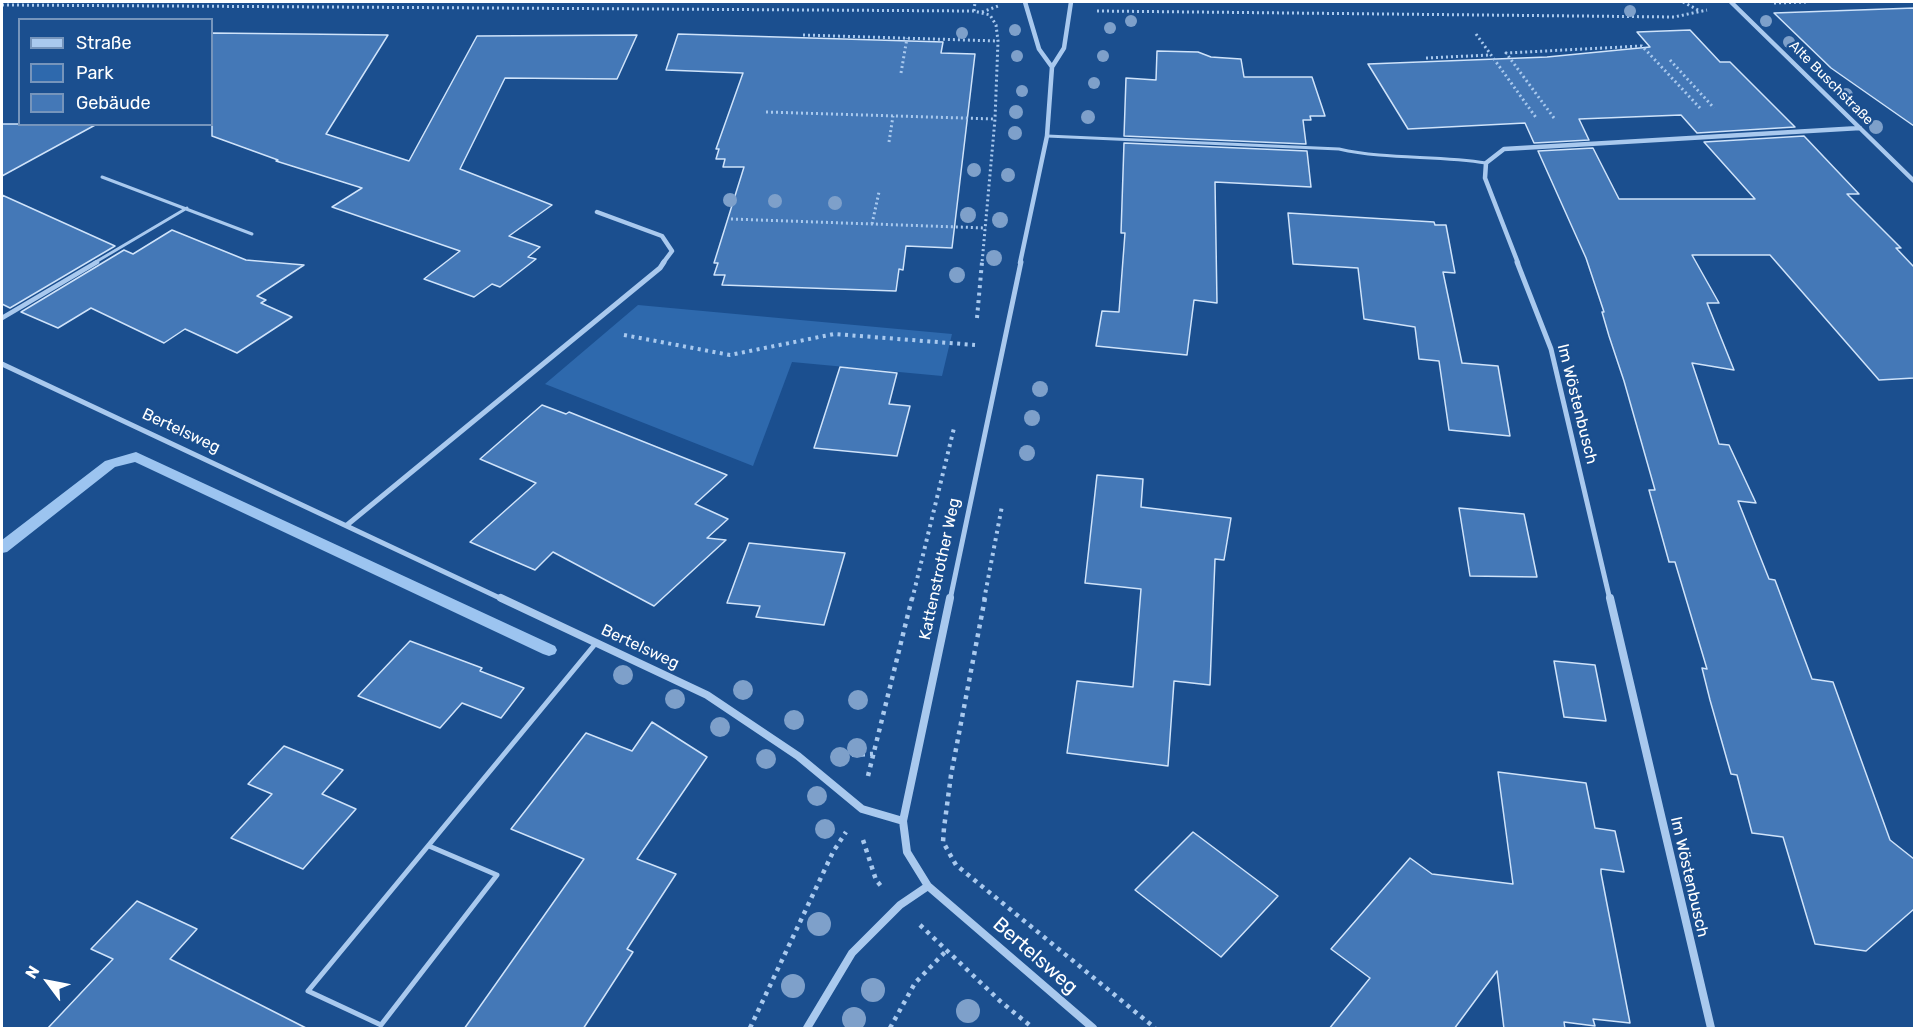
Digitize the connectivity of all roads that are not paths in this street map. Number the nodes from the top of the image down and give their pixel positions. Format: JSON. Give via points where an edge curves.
{"nodes":[{"id":1,"x":1025,"y":2,"type":"edge"},
{"id":2,"x":1071,"y":2,"type":"edge"},
{"id":3,"x":1731,"y":2,"type":"edge"},
{"id":4,"x":1052,"y":67,"type":"junction"},
{"id":5,"x":1860,"y":128,"type":"junction"},
{"id":6,"x":1047,"y":136,"type":"junction"},
{"id":7,"x":1486,"y":163,"type":"junction"},
{"id":8,"x":102,"y":177,"type":"dead end"},
{"id":9,"x":1914,"y":180,"type":"edge"},
{"id":10,"x":187,"y":208,"type":"junction"},
{"id":11,"x":597,"y":212,"type":"dead end"},
{"id":12,"x":252,"y":234,"type":"dead end"},
{"id":13,"x":2,"y":318,"type":"edge"},
{"id":14,"x":2,"y":364,"type":"edge"},
{"id":15,"x":347,"y":525,"type":"junction"},
{"id":16,"x":596,"y":642,"type":"junction"},
{"id":17,"x":903,"y":821,"type":"junction"},
{"id":18,"x":429,"y":846,"type":"junction"},
{"id":19,"x":928,"y":886,"type":"junction"},
{"id":20,"x":807,"y":1029,"type":"edge"},
{"id":21,"x":1093,"y":1029,"type":"edge"},
{"id":22,"x":1711,"y":1029,"type":"edge"}],
"edges":[{"from":1,"to":4,"type":"street","via":[[1039,49]]},
{"from":2,"to":4,"type":"street","name":"Kattenstrother Weg","via":[[1064,48]]},
{"from":3,"to":5,"type":"street","name":"Alte Buschstraße"},
{"from":4,"to":6,"type":"street","name":"Kattenstrother Weg"},
{"from":5,"to":7,"type":"street","via":[[1504,149]]},
{"from":5,"to":9,"type":"street","name":"Alte Buschstraße"},
{"from":6,"to":7,"type":"lane","via":[[1339,149],[1365,156],[1460,158]]},
{"from":6,"to":17,"type":"street","name":"Kattenstrother Weg"},
{"from":7,"to":22,"type":"street","name":"Im Wöstenbusch","via":[[1485,178],[1551,349]]},
{"from":8,"to":10,"type":"lane"},
{"from":10,"to":12,"type":"lane"},
{"from":10,"to":13,"type":"lane"},
{"from":11,"to":15,"type":"street","via":[[662,236],[672,251],[660,268]]},
{"from":14,"to":15,"type":"street","name":"Bertelsweg"},
{"from":15,"to":16,"type":"street","name":"Bertelsweg"},
{"from":16,"to":17,"type":"street","name":"Bertelsweg","via":[[707,695],[798,756],[862,809]]},
{"from":16,"to":18,"type":"lane"},
{"from":17,"to":19,"type":"street","name":"Kattenstrother Weg","via":[[907,852]]},
{"from":18,"to":18,"type":"lane","via":[[414,864],[308,991],[381,1025],[497,875]]},
{"from":19,"to":20,"type":"street","via":[[900,905],[852,953]]},
{"from":19,"to":21,"type":"street","name":"Bertelsweg"}]}
